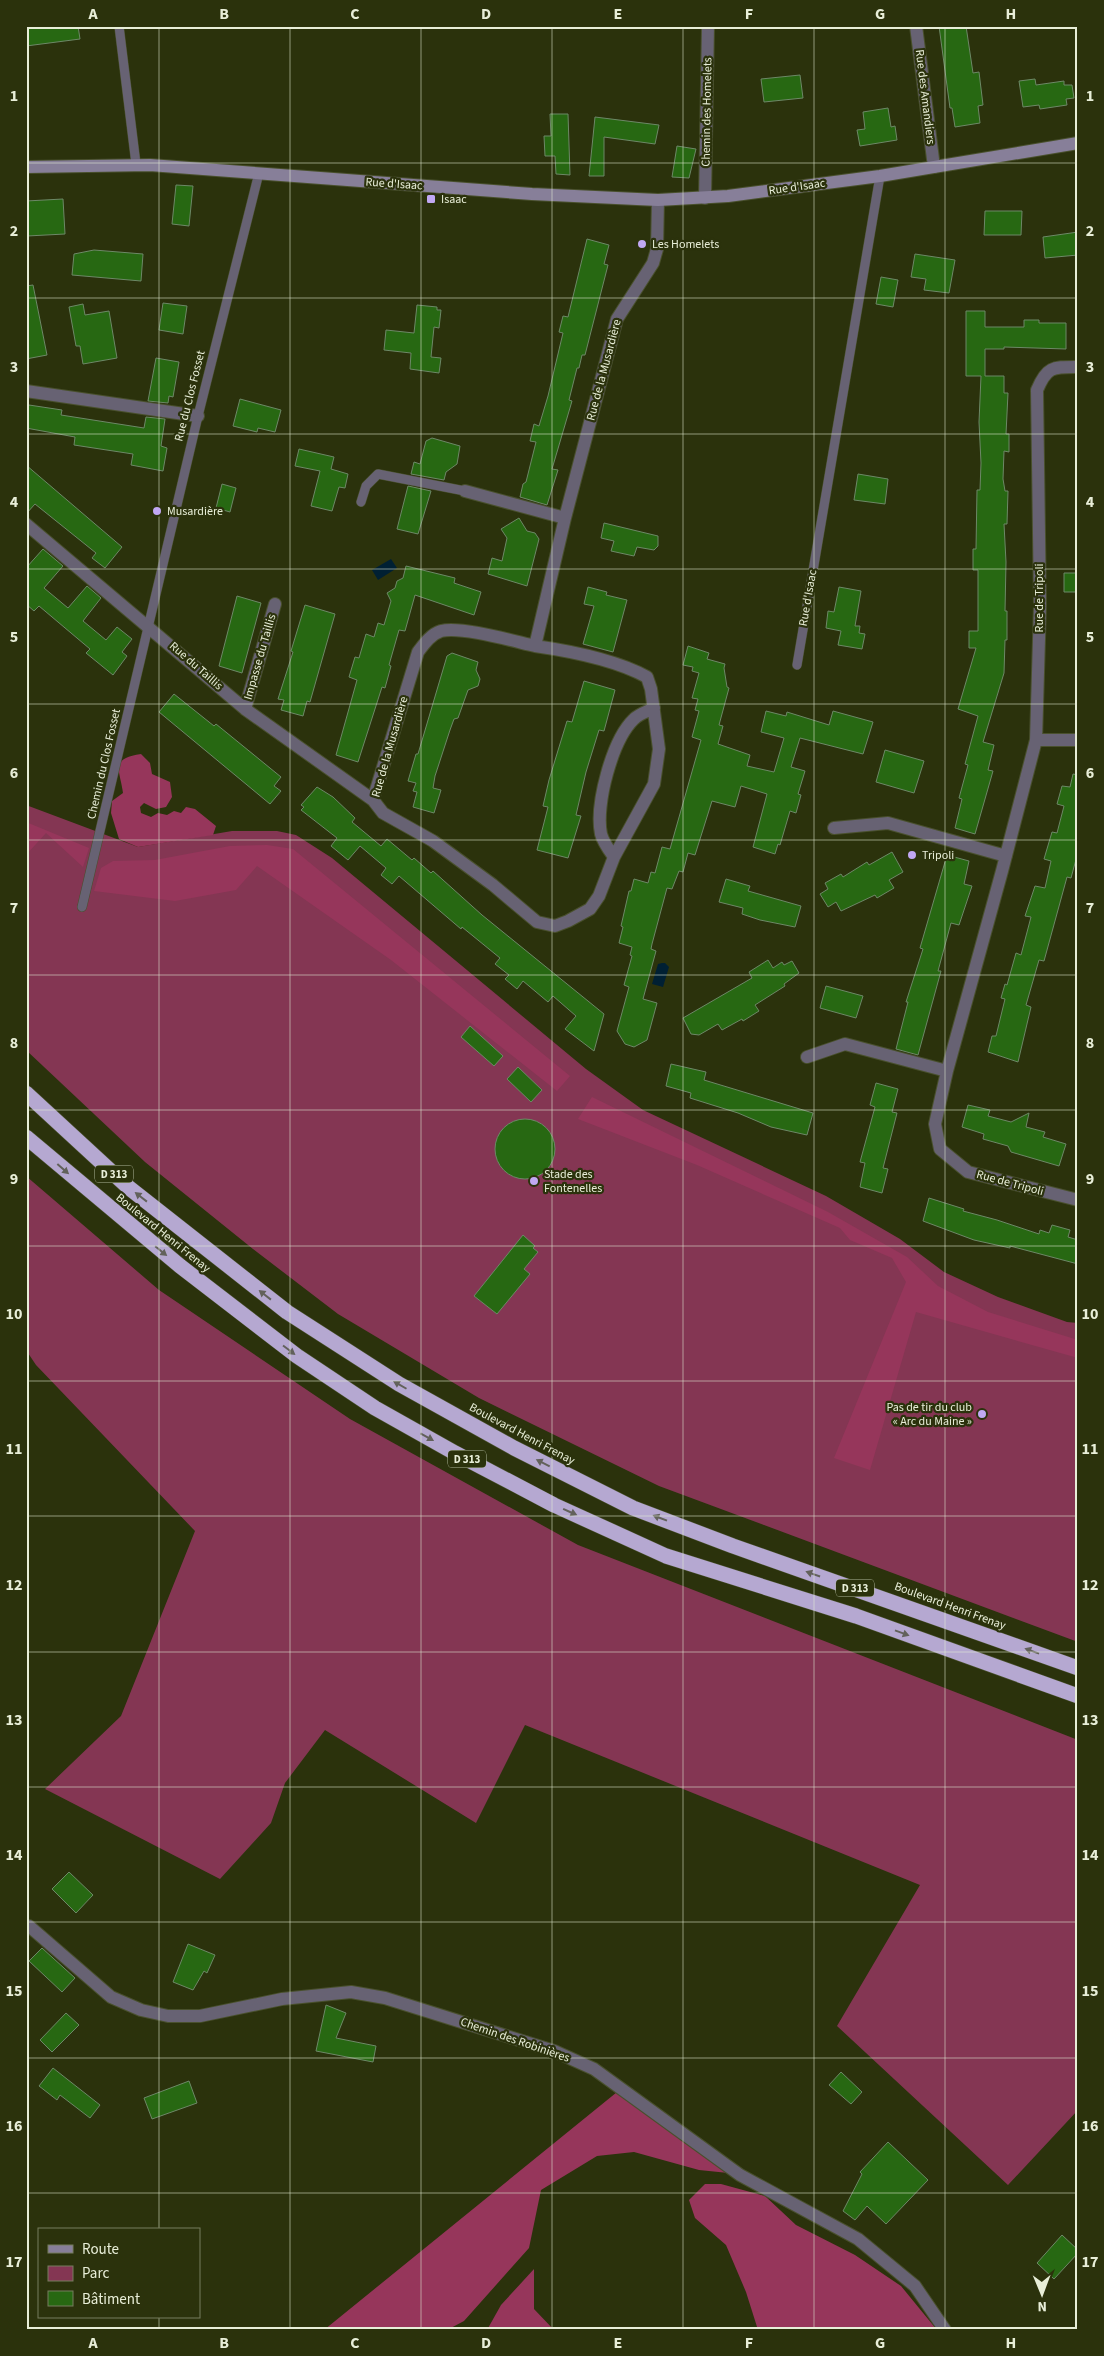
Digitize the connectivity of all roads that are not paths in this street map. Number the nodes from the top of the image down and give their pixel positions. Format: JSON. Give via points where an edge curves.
{"nodes":[{"id":1,"x":119,"y":26,"type":"edge"},
{"id":2,"x":708,"y":26,"type":"edge"},
{"id":3,"x":916,"y":26,"type":"edge"},
{"id":4,"x":1078,"y":143,"type":"edge"},
{"id":5,"x":136,"y":164,"type":"junction"},
{"id":6,"x":26,"y":167,"type":"edge"},
{"id":7,"x":934,"y":167,"type":"junction"},
{"id":8,"x":259,"y":173,"type":"junction"},
{"id":9,"x":880,"y":176,"type":"junction"},
{"id":10,"x":705,"y":198,"type":"junction"},
{"id":11,"x":658,"y":200,"type":"junction"},
{"id":12,"x":1078,"y":367,"type":"edge"},
{"id":13,"x":26,"y":391,"type":"edge"},
{"id":14,"x":198,"y":416,"type":"junction"},
{"id":15,"x":465,"y":491,"type":"joint"},
{"id":16,"x":361,"y":502,"type":"dead end"},
{"id":17,"x":564,"y":518,"type":"junction"},
{"id":18,"x":26,"y":524,"type":"edge"},
{"id":19,"x":275,"y":604,"type":"dead end"},
{"id":20,"x":149,"y":626,"type":"junction"},
{"id":21,"x":535,"y":646,"type":"junction"},
{"id":22,"x":797,"y":665,"type":"dead end"},
{"id":23,"x":654,"y":708,"type":"junction"},
{"id":24,"x":246,"y":709,"type":"junction"},
{"id":25,"x":1036,"y":740,"type":"junction"},
{"id":26,"x":1078,"y":740,"type":"edge"},
{"id":27,"x":373,"y":800,"type":"junction"},
{"id":28,"x":834,"y":828,"type":"dead end"},
{"id":29,"x":1006,"y":856,"type":"junction"},
{"id":30,"x":614,"y":857,"type":"junction"},
{"id":31,"x":82,"y":907,"type":"dead end"},
{"id":32,"x":806,"y":1057,"type":"dead end"},
{"id":33,"x":947,"y":1071,"type":"junction"},
{"id":34,"x":26,"y":1093,"type":"edge"},
{"id":35,"x":26,"y":1137,"type":"edge"},
{"id":36,"x":1078,"y":1200,"type":"edge"},
{"id":37,"x":1078,"y":1668,"type":"edge"},
{"id":38,"x":1078,"y":1696,"type":"edge"},
{"id":39,"x":28,"y":1926,"type":"dead end"},
{"id":40,"x":945,"y":2330,"type":"edge"}],
"edges":[{"from":1,"to":5,"type":"lane"},
{"from":2,"to":10,"type":"street","name":"Chemin des Homelets"},
{"from":3,"to":7,"type":"street","name":"Rue des Amandiers"},
{"from":4,"to":7,"type":"street","name":"Rue d'Isaac"},
{"from":5,"to":6,"type":"street","name":"Rue d'Isaac"},
{"from":5,"to":8,"type":"street","name":"Rue d'Isaac"},
{"from":7,"to":9,"type":"street","name":"Rue d'Isaac"},
{"from":8,"to":11,"type":"street","name":"Rue d'Isaac","via":[[532,194]]},
{"from":8,"to":14,"type":"lane","name":"Rue du Clos Fosset"},
{"from":9,"to":10,"type":"street","name":"Rue d'Isaac"},
{"from":9,"to":22,"type":"lane","name":"Rue d'Isaac"},
{"from":10,"to":11,"type":"street","name":"Rue d'Isaac"},
{"from":11,"to":17,"type":"street","name":"Rue de la Musardière","via":[[657,249],[653,263],[617,319]]},
{"from":12,"to":25,"type":"street","name":"Rue de Tripoli","via":[[1053,368],[1043,375],[1036,390],[1040,605]]},
{"from":13,"to":14,"type":"street"},
{"from":14,"to":20,"type":"lane","name":"Rue du Clos Fosset"},
{"from":15,"to":16,"type":"lane","via":[[378,474],[366,486]]},
{"from":15,"to":17,"type":"street"},
{"from":17,"to":21,"type":"street","name":"Rue de la Musardière"},
{"from":18,"to":20,"type":"street","name":"Rue du Taillis"},
{"from":19,"to":24,"type":"street","name":"Impasse du Taillis"},
{"from":20,"to":24,"type":"street","name":"Rue du Taillis"},
{"from":20,"to":31,"type":"lane","name":"Chemin du Clos Fosset"},
{"from":21,"to":23,"type":"street","name":"Rue de la Musardière","via":[[633,670],[647,677]]},
{"from":21,"to":27,"type":"street","name":"Rue de la Musardière","via":[[460,631],[441,631],[430,638],[418,652]]},
{"from":23,"to":30,"type":"street","name":"Rue de la Musardière","via":[[660,749],[654,784]]},
{"from":23,"to":30,"type":"street","via":[[634,719],[616,747],[606,778],[599,811],[602,836]]},
{"from":24,"to":27,"type":"street","name":"Rue du Taillis"},
{"from":25,"to":26,"type":"street"},
{"from":25,"to":29,"type":"street","name":"Rue de Tripoli"},
{"from":27,"to":30,"type":"street","name":"Rue de la Musardière","via":[[383,813],[433,842],[537,922],[555,926],[590,909],[599,896]]},
{"from":28,"to":29,"type":"street","via":[[888,823]]},
{"from":29,"to":33,"type":"street","name":"Rue de Tripoli"},
{"from":32,"to":33,"type":"street","via":[[845,1044]]},
{"from":33,"to":36,"type":"street","name":"Rue de Tripoli","via":[[935,1124],[940,1149],[968,1172]]},
{"from":37,"to":34,"type":"highway","name":"Boulevard Henri Frenay","number":"D 313","one_way":true,"via":[[633,1508],[514,1448],[399,1384],[287,1312],[128,1187]]},
{"from":35,"to":38,"type":"highway","name":"Boulevard Henri Frenay","number":"D 313","one_way":true,"via":[[173,1261],[297,1356],[375,1408],[455,1453],[554,1505],[666,1556],[856,1616]]},
{"from":39,"to":40,"type":"street","name":"Chemin des Robinières","via":[[112,1997],[141,2010],[168,2016],[200,2016],[282,1999],[351,1992],[385,1998],[554,2051],[594,2069],[740,2175],[858,2239],[915,2286]]}]}
